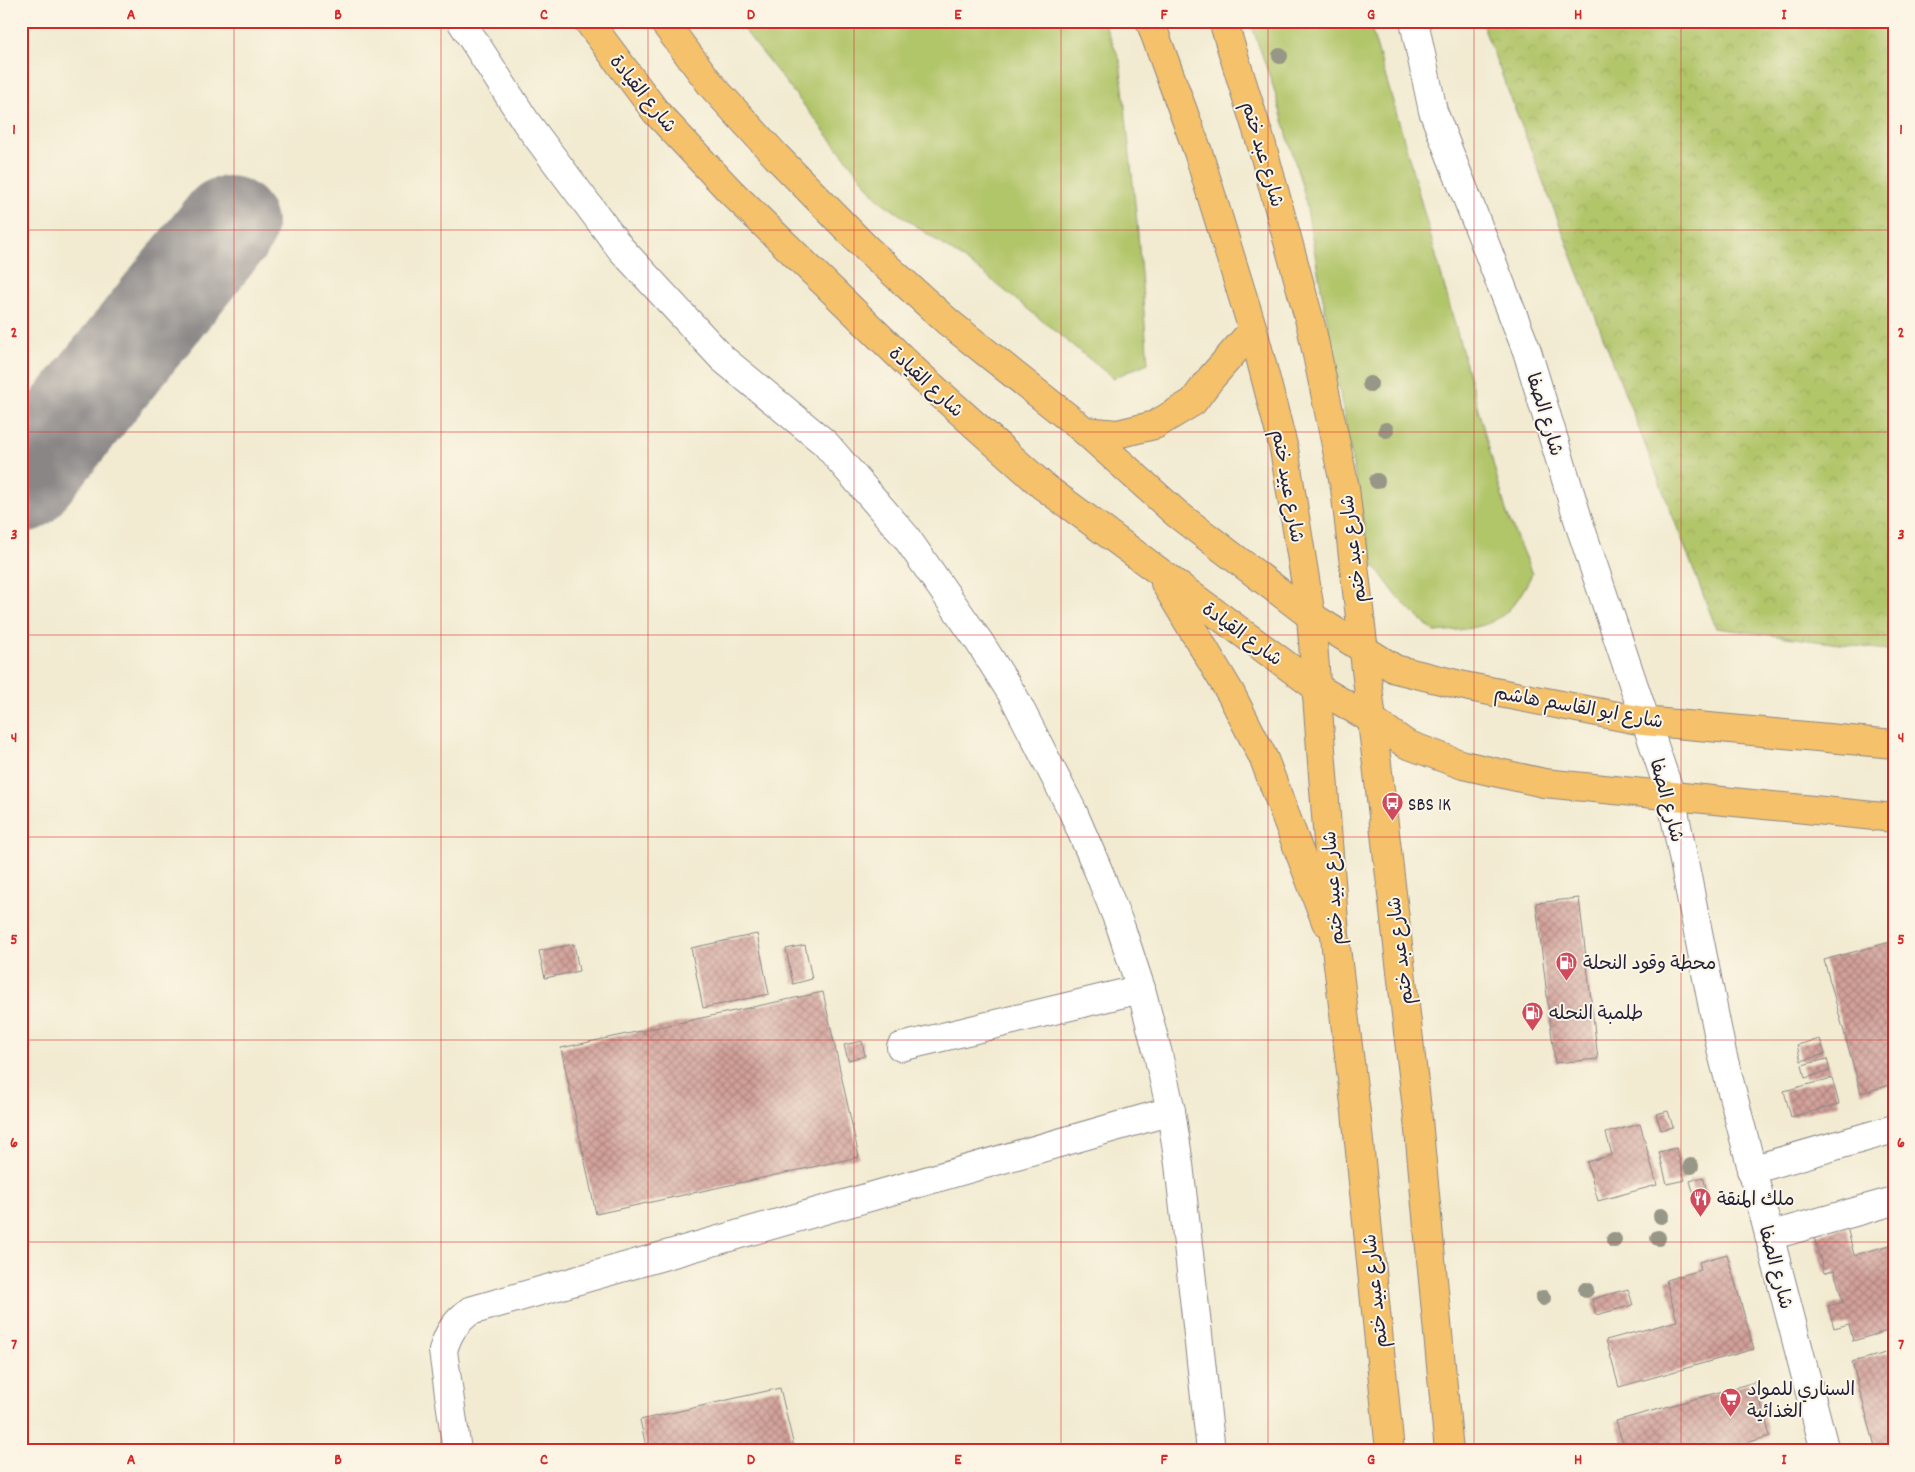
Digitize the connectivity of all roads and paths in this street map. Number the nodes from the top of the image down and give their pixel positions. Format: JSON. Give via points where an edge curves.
{"nodes":[{"id":1,"x":461,"y":21,"type":"edge"},
{"id":2,"x":588,"y":21,"type":"edge"},
{"id":3,"x":663,"y":21,"type":"edge"},
{"id":4,"x":1150,"y":21,"type":"edge"},
{"id":5,"x":1223,"y":21,"type":"edge"},
{"id":6,"x":1414,"y":21,"type":"edge"},
{"id":7,"x":1253,"y":330,"type":"junction"},
{"id":8,"x":1085,"y":431,"type":"junction"},
{"id":9,"x":1158,"y":571,"type":"junction"},
{"id":10,"x":1311,"y":616,"type":"junction"},
{"id":11,"x":1364,"y":650,"type":"junction"},
{"id":12,"x":1316,"y":687,"type":"junction"},
{"id":13,"x":1371,"y":719,"type":"junction"},
{"id":14,"x":1644,"y":720,"type":"junction"},
{"id":15,"x":1894,"y":744,"type":"edge"},
{"id":16,"x":1670,"y":796,"type":"junction"},
{"id":17,"x":1894,"y":818,"type":"edge"},
{"id":18,"x":1336,"y":948,"type":"junction"},
{"id":19,"x":1141,"y":988,"type":"junction"},
{"id":20,"x":901,"y":1047,"type":"dead end"},
{"id":21,"x":1172,"y":1111,"type":"junction"},
{"id":22,"x":1894,"y":1129,"type":"edge"},
{"id":23,"x":1751,"y":1170,"type":"junction"},
{"id":24,"x":1894,"y":1201,"type":"edge"},
{"id":25,"x":1769,"y":1236,"type":"junction"},
{"id":26,"x":457,"y":1451,"type":"edge"},
{"id":27,"x":1211,"y":1451,"type":"edge"},
{"id":28,"x":1390,"y":1451,"type":"edge"},
{"id":29,"x":1449,"y":1451,"type":"edge"},
{"id":30,"x":1825,"y":1451,"type":"edge"}],
"edges":[{"from":1,"to":19,"type":"street","via":[[526,122],[621,249],[724,359],[825,443],[906,537],[944,590],[1014,697],[1073,812],[1122,928]]},
{"from":2,"to":9,"type":"main road","name":"شارع القيادة","via":[[656,112],[730,191],[863,321],[1043,486]]},
{"from":3,"to":8,"type":"main road","via":[[712,86],[867,249],[948,322]]},
{"from":4,"to":7,"type":"main road","via":[[1198,152]]},
{"from":5,"to":11,"type":"main road","name":"شارع عبد ختم","via":[[1262,146],[1311,326],[1345,488]]},
{"from":6,"to":14,"type":"street","name":"شارع الصفا","via":[[1433,111],[1527,351]]},
{"from":7,"to":8,"type":"main road","via":[[1193,402],[1155,425],[1117,434]]},
{"from":7,"to":10,"type":"main road","name":"شارع عبيد ختم","via":[[1284,449]]},
{"from":8,"to":10,"type":"main road","via":[[1177,514]]},
{"from":9,"to":12,"type":"main road","name":"شارع القيادة"},
{"from":9,"to":18,"type":"main road","via":[[1231,694],[1264,759]]},
{"from":10,"to":11,"type":"main road","name":"شارع ابو القاسم هاشم"},
{"from":10,"to":12,"type":"main road","name":"شارع عبيد ختم"},
{"from":11,"to":13,"type":"main road","name":"شارع عبد ختم"},
{"from":11,"to":14,"type":"main road","name":"شارع ابو القاسم هاشم","via":[[1395,669],[1469,687]]},
{"from":12,"to":13,"type":"main road"},
{"from":12,"to":18,"type":"main road","name":"شارع عبيد ختم"},
{"from":13,"to":16,"type":"main road","via":[[1406,744],[1463,765],[1544,782]]},
{"from":13,"to":29,"type":"main road","name":"شارع عبد ختم","via":[[1414,1090]]},
{"from":14,"to":15,"type":"main road","name":"شارع ابو القاسم هاشم"},
{"from":14,"to":16,"type":"street","name":"شارع الصفا"},
{"from":16,"to":17,"type":"main road"},
{"from":16,"to":23,"type":"street","name":"شارع الصفا","via":[[1722,1053]]},
{"from":18,"to":28,"type":"main road","name":"شارع عبيد ختم"},
{"from":19,"to":20,"type":"street"},
{"from":19,"to":21,"type":"street"},
{"from":21,"to":26,"type":"street","via":[[470,1311],[447,1335],[443,1351]]},
{"from":21,"to":27,"type":"street"},
{"from":22,"to":23,"type":"street"},
{"from":23,"to":25,"type":"street","name":"شارع الصفا"},
{"from":24,"to":25,"type":"street"},
{"from":25,"to":30,"type":"street","name":"شارع الصفا"}]}
